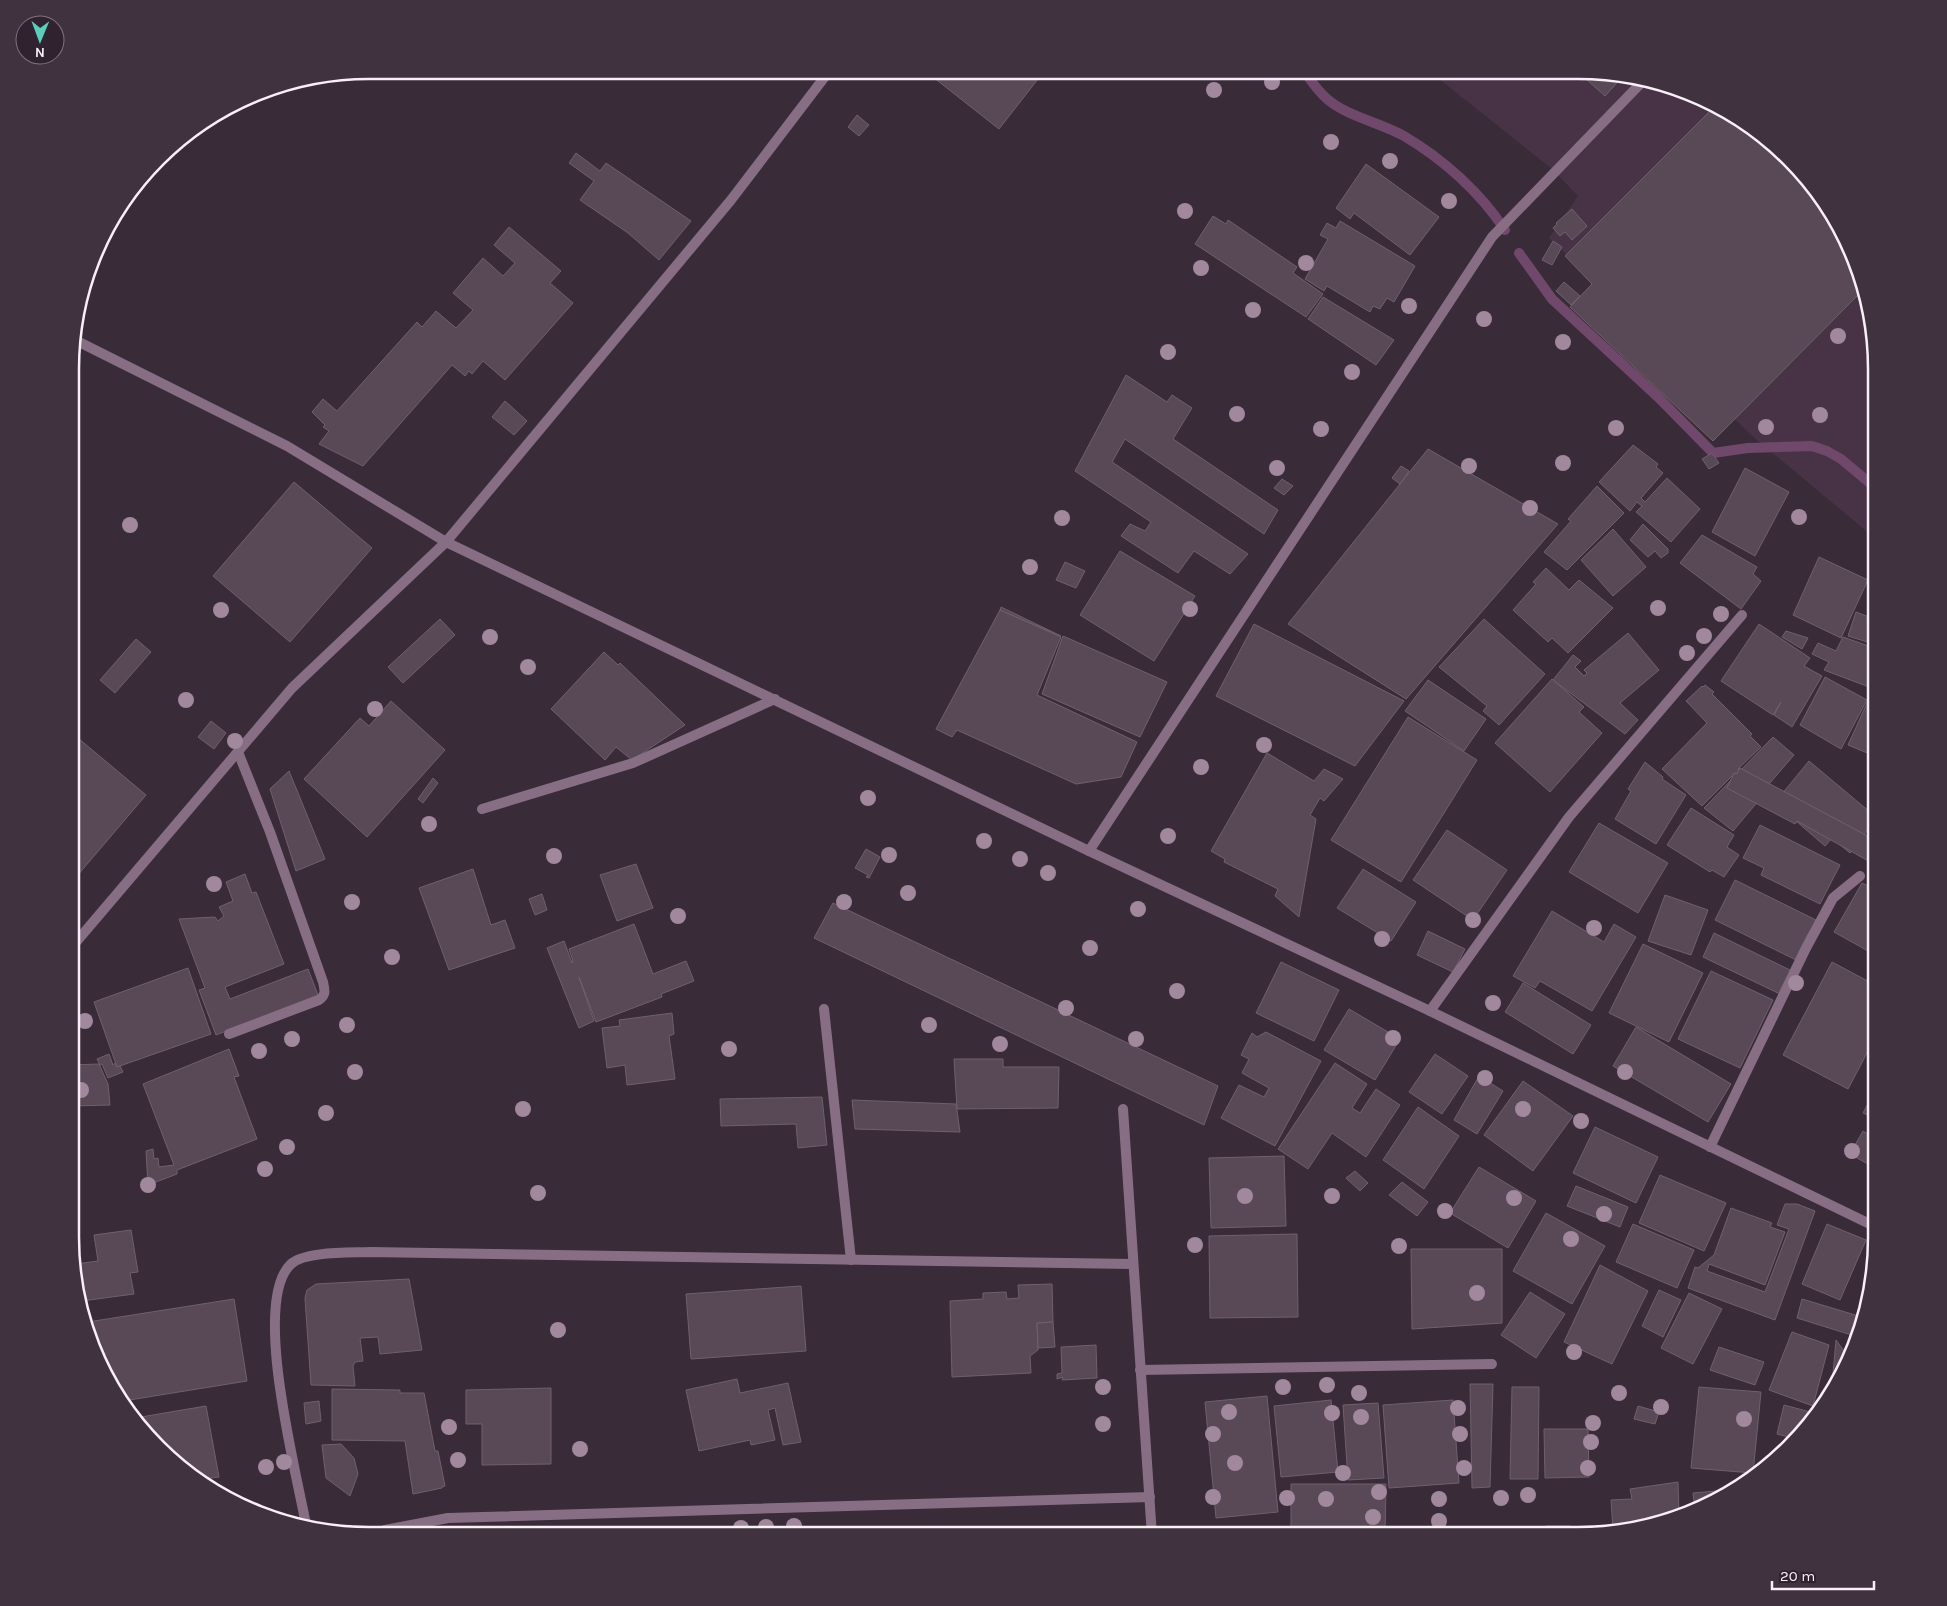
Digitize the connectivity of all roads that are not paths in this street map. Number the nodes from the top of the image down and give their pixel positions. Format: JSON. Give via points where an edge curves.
{"nodes":[{"id":1,"x":823,"y":79,"type":"edge"},
{"id":2,"x":1639,"y":85,"type":"edge"},
{"id":3,"x":80,"y":341,"type":"edge"},
{"id":4,"x":446,"y":542,"type":"junction"},
{"id":5,"x":1742,"y":615,"type":"dead end"},
{"id":6,"x":775,"y":699,"type":"junction"},
{"id":7,"x":238,"y":752,"type":"junction"},
{"id":8,"x":482,"y":809,"type":"dead end"},
{"id":9,"x":1089,"y":851,"type":"junction"},
{"id":10,"x":1860,"y":876,"type":"dead end"},
{"id":11,"x":79,"y":939,"type":"edge"},
{"id":12,"x":824,"y":1009,"type":"dead end"},
{"id":13,"x":1430,"y":1011,"type":"junction"},
{"id":14,"x":229,"y":1034,"type":"dead end"},
{"id":15,"x":1123,"y":1109,"type":"dead end"},
{"id":16,"x":1710,"y":1146,"type":"junction"},
{"id":17,"x":1868,"y":1223,"type":"edge"},
{"id":18,"x":851,"y":1260,"type":"junction"},
{"id":19,"x":1133,"y":1264,"type":"junction"},
{"id":20,"x":1492,"y":1364,"type":"dead end"},
{"id":21,"x":1140,"y":1370,"type":"junction"},
{"id":22,"x":1150,"y":1497,"type":"junction"},
{"id":23,"x":305,"y":1520,"type":"edge"},
{"id":24,"x":401,"y":1527,"type":"edge"},
{"id":25,"x":1152,"y":1527,"type":"edge"}],
"edges":[{"from":1,"to":4,"type":"street","via":[[731,200]]},
{"from":2,"to":9,"type":"street","via":[[1492,237]]},
{"from":3,"to":4,"type":"street","via":[[287,446]]},
{"from":4,"to":6,"type":"street"},
{"from":4,"to":7,"type":"street","via":[[292,688]]},
{"from":5,"to":13,"type":"street","via":[[1569,817]]},
{"from":6,"to":8,"type":"street","via":[[633,763]]},
{"from":6,"to":9,"type":"street"},
{"from":7,"to":11,"type":"street"},
{"from":7,"to":14,"type":"street","via":[[270,832],[325,991],[318,1000]]},
{"from":9,"to":13,"type":"street"},
{"from":10,"to":16,"type":"street","via":[[1833,898]]},
{"from":12,"to":18,"type":"street"},
{"from":13,"to":16,"type":"street"},
{"from":15,"to":19,"type":"street"},
{"from":16,"to":17,"type":"street"},
{"from":18,"to":19,"type":"street"},
{"from":18,"to":23,"type":"street","via":[[370,1252],[318,1254],[292,1264],[280,1283],[274,1312],[277,1373]]},
{"from":19,"to":21,"type":"street"},
{"from":20,"to":21,"type":"street"},
{"from":21,"to":22,"type":"street"},
{"from":22,"to":24,"type":"street","via":[[448,1518]]},
{"from":22,"to":25,"type":"street"}]}
